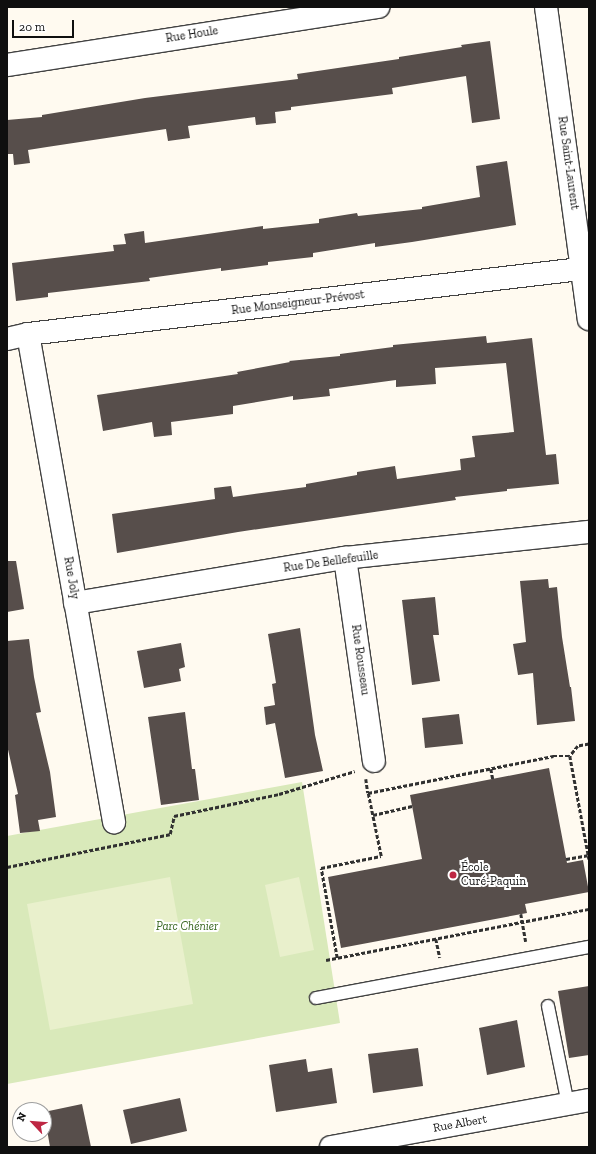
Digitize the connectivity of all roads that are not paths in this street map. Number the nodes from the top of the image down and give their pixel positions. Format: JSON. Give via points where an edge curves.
{"nodes":[{"id":1,"x":378,"y":7,"type":"edge"},
{"id":2,"x":546,"y":7,"type":"edge"},
{"id":3,"x":7,"y":65,"type":"edge"},
{"id":4,"x":586,"y":269,"type":"edge"},
{"id":5,"x":589,"y":319,"type":"edge"},
{"id":6,"x":28,"y":334,"type":"junction"},
{"id":7,"x":7,"y":339,"type":"edge"},
{"id":8,"x":589,"y":532,"type":"edge"},
{"id":9,"x":345,"y":558,"type":"junction"},
{"id":10,"x":75,"y":603,"type":"junction"},
{"id":11,"x":374,"y":762,"type":"road end"},
{"id":12,"x":114,"y":822,"type":"dead end"},
{"id":13,"x":589,"y":947,"type":"edge"},
{"id":14,"x":316,"y":998,"type":"dead end"},
{"id":15,"x":548,"y":1006,"type":"dead end"},
{"id":16,"x":589,"y":1100,"type":"edge"},
{"id":17,"x":568,"y":1104,"type":"junction"},
{"id":18,"x":331,"y":1147,"type":"edge"}],
"edges":[{"from":1,"to":3,"type":"street","name":"Rue Houle"},
{"from":2,"to":4,"type":"street","name":"Rue Saint-Laurent"},
{"from":4,"to":5,"type":"street","name":"Rue Saint-Laurent"},
{"from":4,"to":6,"type":"street","name":"Rue Monseigneur-Prévost"},
{"from":6,"to":7,"type":"street","name":"Rue Monseigneur-Prévost"},
{"from":6,"to":10,"type":"street","name":"Rue Joly"},
{"from":8,"to":9,"type":"street","name":"Rue De Bellefeuille"},
{"from":9,"to":10,"type":"street","name":"Rue De Bellefeuille"},
{"from":9,"to":11,"type":"street","name":"Rue Rousseau"},
{"from":10,"to":12,"type":"street","name":"Rue Joly"},
{"from":13,"to":14,"type":"lane"},
{"from":15,"to":17,"type":"lane"},
{"from":16,"to":17,"type":"street","name":"Rue Albert"},
{"from":17,"to":18,"type":"street","name":"Rue Albert"}]}
